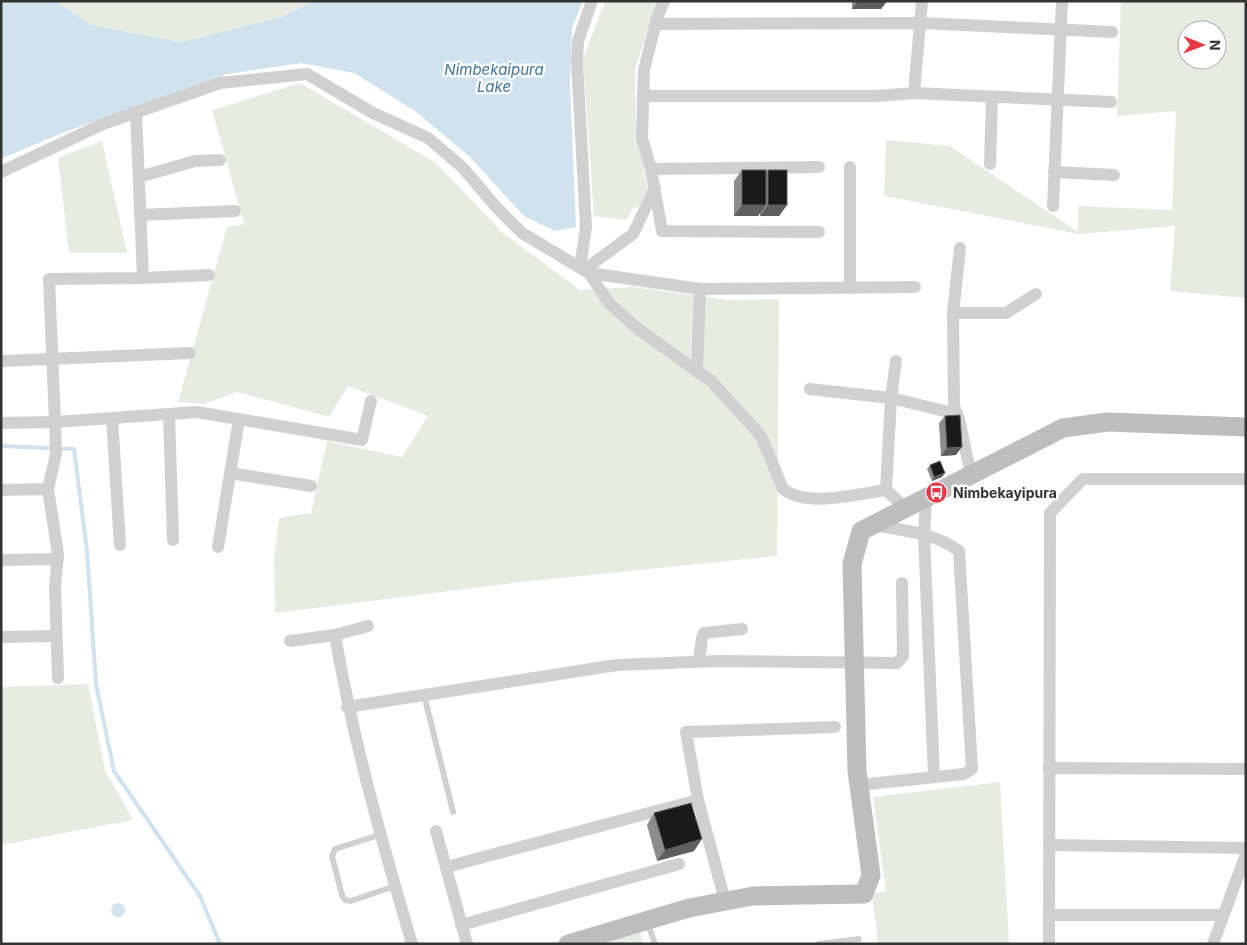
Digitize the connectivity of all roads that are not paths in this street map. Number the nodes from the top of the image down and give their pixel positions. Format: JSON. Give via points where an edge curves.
{"nodes":[{"id":1,"x":592,"y":1,"type":"edge"},
{"id":2,"x":664,"y":1,"type":"edge"},
{"id":3,"x":922,"y":1,"type":"edge"},
{"id":4,"x":1062,"y":1,"type":"edge"},
{"id":5,"x":920,"y":23,"type":"junction"},
{"id":6,"x":656,"y":24,"type":"junction"},
{"id":7,"x":1061,"y":29,"type":"junction"},
{"id":8,"x":1112,"y":32,"type":"dead end"},
{"id":9,"x":914,"y":93,"type":"junction"},
{"id":10,"x":643,"y":96,"type":"junction"},
{"id":11,"x":992,"y":97,"type":"junction"},
{"id":12,"x":1057,"y":100,"type":"junction"},
{"id":13,"x":1111,"y":102,"type":"dead end"},
{"id":14,"x":136,"y":112,"type":"junction"},
{"id":15,"x":220,"y":160,"type":"dead end"},
{"id":16,"x":990,"y":164,"type":"dead end"},
{"id":17,"x":819,"y":167,"type":"dead end"},
{"id":18,"x":850,"y":167,"type":"dead end"},
{"id":19,"x":651,"y":169,"type":"junction"},
{"id":20,"x":1,"y":172,"type":"edge"},
{"id":21,"x":1054,"y":172,"type":"junction"},
{"id":22,"x":1114,"y":175,"type":"dead end"},
{"id":23,"x":139,"y":177,"type":"junction"},
{"id":24,"x":654,"y":188,"type":"junction"},
{"id":25,"x":1052,"y":206,"type":"dead end"},
{"id":26,"x":235,"y":210,"type":"dead end"},
{"id":27,"x":140,"y":215,"type":"junction"},
{"id":28,"x":818,"y":232,"type":"dead end"},
{"id":29,"x":960,"y":248,"type":"dead end"},
{"id":30,"x":584,"y":270,"type":"junction"},
{"id":31,"x":209,"y":275,"type":"dead end"},
{"id":32,"x":143,"y":278,"type":"junction"},
{"id":33,"x":915,"y":287,"type":"dead end"},
{"id":34,"x":850,"y":288,"type":"junction"},
{"id":35,"x":700,"y":289,"type":"junction"},
{"id":36,"x":1036,"y":294,"type":"dead end"},
{"id":37,"x":953,"y":313,"type":"junction"},
{"id":38,"x":190,"y":353,"type":"dead end"},
{"id":39,"x":52,"y":359,"type":"junction"},
{"id":40,"x":2,"y":361,"type":"dead end"},
{"id":41,"x":896,"y":361,"type":"dead end"},
{"id":42,"x":697,"y":372,"type":"junction"},
{"id":43,"x":810,"y":389,"type":"dead end"},
{"id":44,"x":891,"y":398,"type":"junction"},
{"id":45,"x":370,"y":401,"type":"dead end"},
{"id":46,"x":169,"y":414,"type":"junction"},
{"id":47,"x":957,"y":414,"type":"junction"},
{"id":48,"x":112,"y":418,"type":"junction"},
{"id":49,"x":239,"y":419,"type":"junction"},
{"id":50,"x":55,"y":422,"type":"junction"},
{"id":51,"x":1,"y":424,"type":"edge"},
{"id":52,"x":1246,"y":427,"type":"edge"},
{"id":53,"x":230,"y":474,"type":"junction"},
{"id":54,"x":971,"y":474,"type":"junction"},
{"id":55,"x":1246,"y":479,"type":"edge"},
{"id":56,"x":311,"y":486,"type":"dead end"},
{"id":57,"x":48,"y":489,"type":"junction"},
{"id":58,"x":1,"y":490,"type":"edge"},
{"id":59,"x":886,"y":490,"type":"junction"},
{"id":60,"x":926,"y":498,"type":"junction"},
{"id":61,"x":906,"y":508,"type":"junction"},
{"id":62,"x":873,"y":525,"type":"junction"},
{"id":63,"x":924,"y":535,"type":"junction"},
{"id":64,"x":173,"y":540,"type":"dead end"},
{"id":65,"x":120,"y":545,"type":"dead end"},
{"id":66,"x":218,"y":547,"type":"dead end"},
{"id":67,"x":58,"y":558,"type":"junction"},
{"id":68,"x":1,"y":560,"type":"edge"},
{"id":69,"x":902,"y":583,"type":"dead end"},
{"id":70,"x":368,"y":626,"type":"dead end"},
{"id":71,"x":742,"y":629,"type":"dead end"},
{"id":72,"x":335,"y":635,"type":"junction"},
{"id":73,"x":56,"y":636,"type":"junction"},
{"id":74,"x":1,"y":637,"type":"edge"},
{"id":75,"x":290,"y":641,"type":"dead end"},
{"id":76,"x":699,"y":662,"type":"junction"},
{"id":77,"x":854,"y":663,"type":"junction"},
{"id":78,"x":58,"y":678,"type":"dead end"},
{"id":79,"x":424,"y":695,"type":"junction"},
{"id":80,"x":347,"y":707,"type":"junction"},
{"id":81,"x":835,"y":727,"type":"dead end"},
{"id":82,"x":1049,"y":768,"type":"junction"},
{"id":83,"x":1246,"y":769,"type":"edge"},
{"id":84,"x":934,"y":778,"type":"junction"},
{"id":85,"x":859,"y":785,"type":"junction"},
{"id":86,"x":698,"y":800,"type":"junction"},
{"id":87,"x":453,"y":812,"type":"dead end"},
{"id":88,"x":436,"y":831,"type":"dead end"},
{"id":89,"x":380,"y":835,"type":"junction"},
{"id":90,"x":1049,"y":845,"type":"junction"},
{"id":91,"x":1246,"y":848,"type":"edge"},
{"id":92,"x":1246,"y":854,"type":"edge"},
{"id":93,"x":679,"y":864,"type":"dead end"},
{"id":94,"x":446,"y":867,"type":"junction"},
{"id":95,"x":395,"y":886,"type":"junction"},
{"id":96,"x":725,"y":901,"type":"junction"},
{"id":97,"x":1049,"y":915,"type":"junction"},
{"id":98,"x":1223,"y":915,"type":"junction"},
{"id":99,"x":646,"y":920,"type":"junction"},
{"id":100,"x":461,"y":925,"type":"junction"},
{"id":101,"x":859,"y":939,"type":"dead end"},
{"id":102,"x":412,"y":944,"type":"edge"},
{"id":103,"x":466,"y":944,"type":"edge"},
{"id":104,"x":568,"y":944,"type":"edge"},
{"id":105,"x":655,"y":944,"type":"edge"},
{"id":106,"x":819,"y":944,"type":"edge"},
{"id":107,"x":1049,"y":944,"type":"edge"},
{"id":108,"x":1213,"y":944,"type":"edge"}],
"edges":[{"from":1,"to":30,"type":"street","via":[[578,41],[577,62],[586,227]]},
{"from":2,"to":6,"type":"street"},
{"from":3,"to":5,"type":"street"},
{"from":4,"to":7,"type":"street"},
{"from":5,"to":6,"type":"street"},
{"from":5,"to":7,"type":"street"},
{"from":5,"to":9,"type":"street"},
{"from":6,"to":10,"type":"street","via":[[644,70]]},
{"from":7,"to":8,"type":"street"},
{"from":7,"to":12,"type":"street"},
{"from":9,"to":10,"type":"street","via":[[877,96]]},
{"from":9,"to":11,"type":"street"},
{"from":10,"to":19,"type":"street","via":[[642,138]]},
{"from":11,"to":12,"type":"street"},
{"from":11,"to":16,"type":"street"},
{"from":12,"to":13,"type":"street"},
{"from":12,"to":21,"type":"street"},
{"from":14,"to":20,"type":"street"},
{"from":14,"to":23,"type":"street"},
{"from":14,"to":30,"type":"street","via":[[220,83],[307,74],[373,113],[428,138],[462,167],[522,233]]},
{"from":15,"to":23,"type":"street","via":[[195,161]]},
{"from":17,"to":19,"type":"street"},
{"from":18,"to":34,"type":"street"},
{"from":19,"to":24,"type":"street"},
{"from":21,"to":22,"type":"street"},
{"from":21,"to":25,"type":"street"},
{"from":23,"to":27,"type":"street"},
{"from":24,"to":28,"type":"street","via":[[662,231]]},
{"from":24,"to":30,"type":"street","via":[[633,234]]},
{"from":26,"to":27,"type":"street"},
{"from":27,"to":32,"type":"street"},
{"from":29,"to":37,"type":"street"},
{"from":30,"to":35,"type":"street"},
{"from":30,"to":42,"type":"street","via":[[609,303],[638,329]]},
{"from":31,"to":32,"type":"street"},
{"from":32,"to":39,"type":"street","via":[[50,279]]},
{"from":33,"to":34,"type":"street"},
{"from":34,"to":35,"type":"street"},
{"from":35,"to":42,"type":"street"},
{"from":36,"to":37,"type":"street","via":[[1006,313]]},
{"from":37,"to":47,"type":"street","via":[[954,406]]},
{"from":38,"to":39,"type":"street"},
{"from":39,"to":40,"type":"street"},
{"from":39,"to":50,"type":"street"},
{"from":41,"to":44,"type":"street"},
{"from":42,"to":59,"type":"street","via":[[711,381],[762,438],[783,489],[790,494],[822,498]]},
{"from":43,"to":44,"type":"street"},
{"from":44,"to":47,"type":"street"},
{"from":44,"to":59,"type":"street"},
{"from":45,"to":49,"type":"street","via":[[362,440]]},
{"from":46,"to":48,"type":"street"},
{"from":46,"to":49,"type":"street","via":[[197,412]]},
{"from":46,"to":64,"type":"street"},
{"from":47,"to":54,"type":"street"},
{"from":48,"to":50,"type":"street"},
{"from":48,"to":65,"type":"street"},
{"from":49,"to":53,"type":"street"},
{"from":50,"to":51,"type":"street"},
{"from":50,"to":57,"type":"street","via":[[56,454]]},
{"from":52,"to":54,"type":"main road","via":[[1107,422],[1063,428]]},
{"from":53,"to":56,"type":"street"},
{"from":53,"to":66,"type":"street"},
{"from":54,"to":60,"type":"main road"},
{"from":55,"to":82,"type":"street","via":[[1083,479],[1050,513]]},
{"from":57,"to":58,"type":"street"},
{"from":57,"to":67,"type":"street"},
{"from":59,"to":61,"type":"street"},
{"from":60,"to":61,"type":"main road"},
{"from":60,"to":63,"type":"street"},
{"from":61,"to":62,"type":"main road"},
{"from":62,"to":63,"type":"street"},
{"from":62,"to":77,"type":"main road","via":[[861,531],[852,564]]},
{"from":63,"to":84,"type":"street"},
{"from":63,"to":84,"type":"street","via":[[959,551],[972,769],[964,774]]},
{"from":67,"to":68,"type":"street"},
{"from":67,"to":73,"type":"street"},
{"from":69,"to":77,"type":"street","via":[[903,656],[900,661]]},
{"from":70,"to":72,"type":"street"},
{"from":71,"to":76,"type":"street","via":[[704,633]]},
{"from":72,"to":75,"type":"street"},
{"from":72,"to":80,"type":"street"},
{"from":73,"to":74,"type":"street"},
{"from":73,"to":78,"type":"street"},
{"from":76,"to":77,"type":"street"},
{"from":76,"to":79,"type":"street","via":[[617,665]]},
{"from":77,"to":85,"type":"main road"},
{"from":79,"to":80,"type":"street"},
{"from":79,"to":87,"type":"lane"},
{"from":80,"to":89,"type":"street"},
{"from":81,"to":86,"type":"street","via":[[686,732]]},
{"from":82,"to":83,"type":"street"},
{"from":82,"to":90,"type":"street"},
{"from":84,"to":85,"type":"street"},
{"from":85,"to":96,"type":"main road","via":[[871,875],[864,894],[753,896]]},
{"from":86,"to":94,"type":"street"},
{"from":86,"to":96,"type":"street"},
{"from":88,"to":94,"type":"street"},
{"from":89,"to":95,"type":"street"},
{"from":89,"to":95,"type":"lane","via":[[335,850],[332,856],[342,895],[351,901]]},
{"from":90,"to":91,"type":"street"},
{"from":90,"to":97,"type":"street"},
{"from":92,"to":98,"type":"street"},
{"from":93,"to":100,"type":"street"},
{"from":94,"to":100,"type":"street"},
{"from":95,"to":102,"type":"street"},
{"from":96,"to":99,"type":"main road"},
{"from":97,"to":98,"type":"street"},
{"from":97,"to":107,"type":"street"},
{"from":98,"to":108,"type":"street"},
{"from":99,"to":104,"type":"main road"},
{"from":99,"to":105,"type":"lane"},
{"from":100,"to":103,"type":"street"},
{"from":101,"to":106,"type":"lane"}]}
